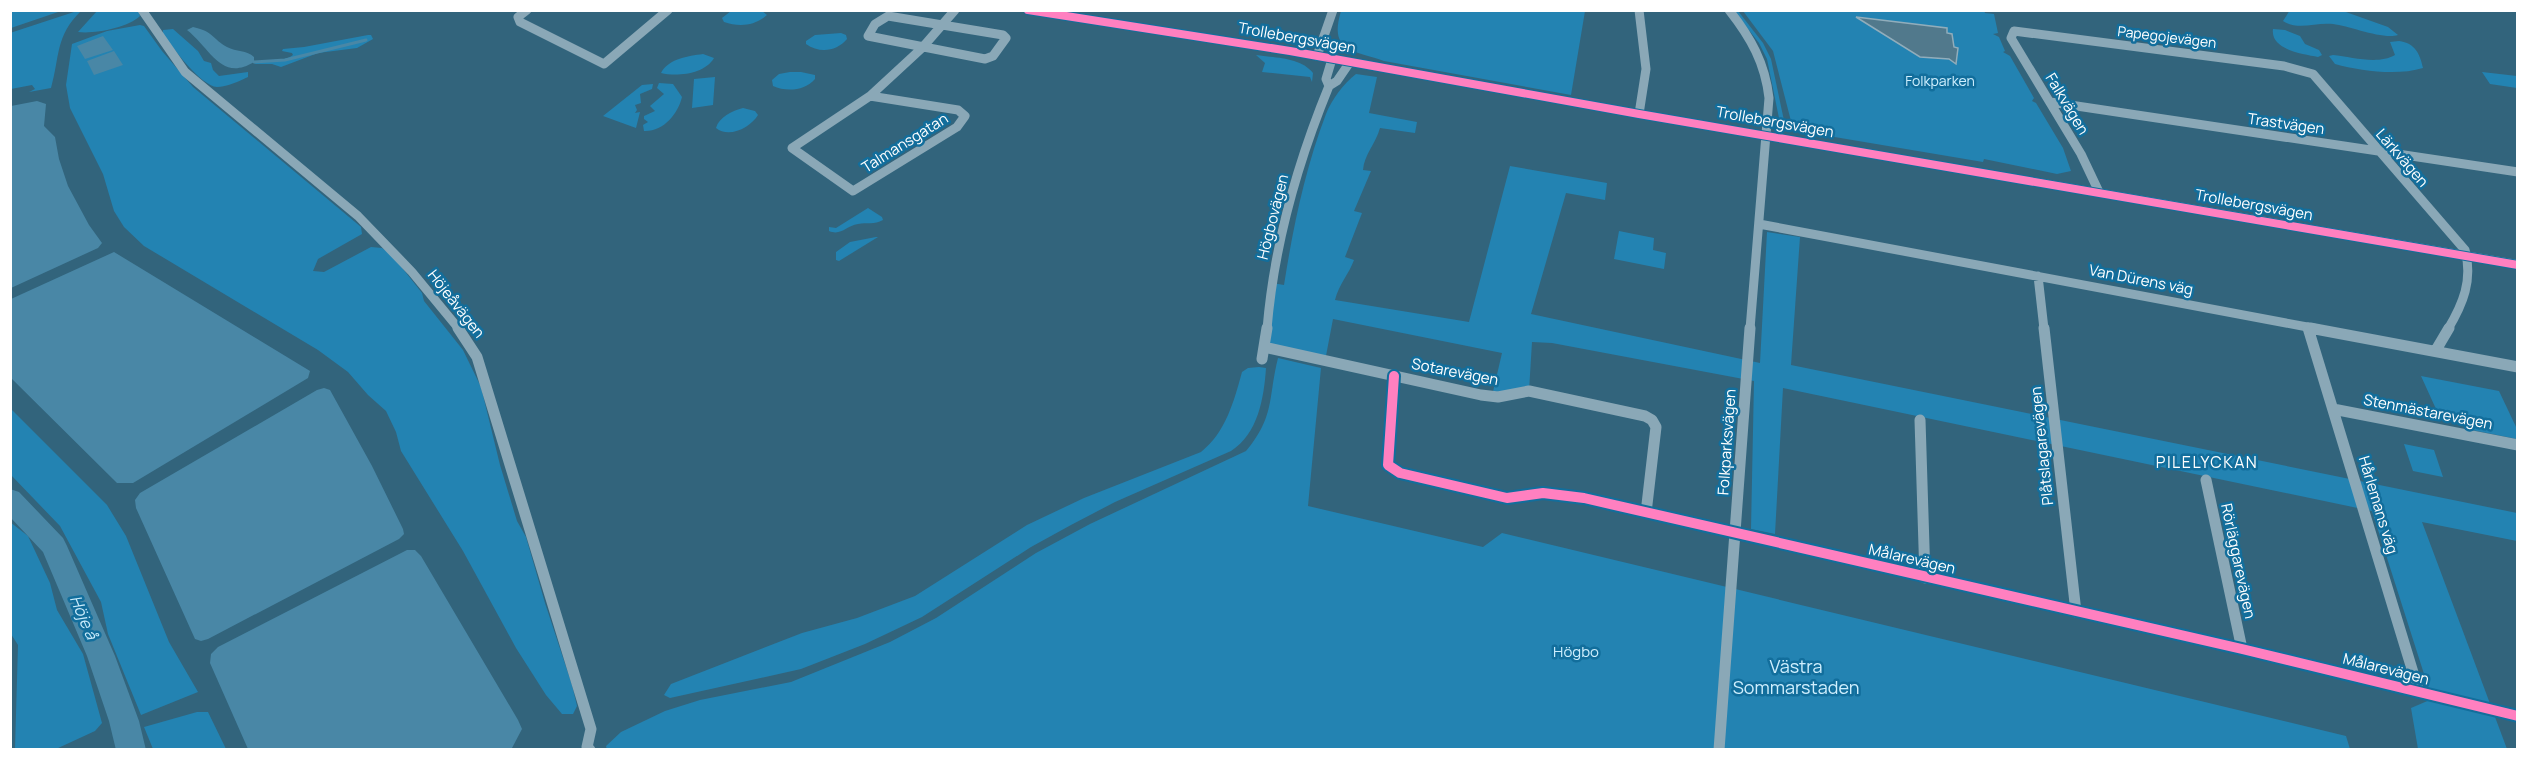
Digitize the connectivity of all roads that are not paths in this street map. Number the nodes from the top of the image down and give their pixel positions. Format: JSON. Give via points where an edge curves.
{"nodes":[{"id":1,"x":142,"y":10,"type":"edge"},
{"id":2,"x":527,"y":10,"type":"edge"},
{"id":3,"x":668,"y":10,"type":"edge"},
{"id":4,"x":955,"y":10,"type":"edge"},
{"id":5,"x":1028,"y":10,"type":"edge"},
{"id":6,"x":1333,"y":10,"type":"edge"},
{"id":7,"x":1639,"y":10,"type":"edge"},
{"id":8,"x":1730,"y":10,"type":"edge"},
{"id":9,"x":942,"y":26,"type":"junction"},
{"id":10,"x":2014,"y":31,"type":"joint"},
{"id":11,"x":922,"y":48,"type":"junction"},
{"id":12,"x":1317,"y":56,"type":"junction"},
{"id":13,"x":1332,"y":59,"type":"junction"},
{"id":14,"x":1350,"y":62,"type":"junction"},
{"id":15,"x":2315,"y":77,"type":"joint"},
{"id":16,"x":1329,"y":86,"type":"junction"},
{"id":17,"x":870,"y":96,"type":"junction"},
{"id":18,"x":2050,"y":102,"type":"junction"},
{"id":19,"x":1639,"y":114,"type":"junction"},
{"id":20,"x":1766,"y":136,"type":"junction"},
{"id":21,"x":2378,"y":151,"type":"junction"},
{"id":22,"x":2517,"y":172,"type":"edge"},
{"id":23,"x":2099,"y":192,"type":"junction"},
{"id":24,"x":1759,"y":224,"type":"junction"},
{"id":25,"x":2468,"y":257,"type":"junction"},
{"id":26,"x":2517,"y":266,"type":"edge"},
{"id":27,"x":2038,"y":276,"type":"junction"},
{"id":28,"x":2308,"y":327,"type":"junction"},
{"id":29,"x":1264,"y":347,"type":"junction"},
{"id":30,"x":2436,"y":350,"type":"junction"},
{"id":31,"x":1262,"y":359,"type":"dead end"},
{"id":32,"x":2517,"y":367,"type":"edge"},
{"id":33,"x":1394,"y":376,"type":"junction"},
{"id":34,"x":2333,"y":409,"type":"junction"},
{"id":35,"x":1920,"y":420,"type":"dead end"},
{"id":36,"x":2517,"y":445,"type":"edge"},
{"id":37,"x":2206,"y":480,"type":"dead end"},
{"id":38,"x":1646,"y":513,"type":"junction"},
{"id":39,"x":1735,"y":535,"type":"junction"},
{"id":40,"x":1925,"y":578,"type":"junction"},
{"id":41,"x":2076,"y":612,"type":"junction"},
{"id":42,"x":2242,"y":649,"type":"junction"},
{"id":43,"x":2419,"y":692,"type":"junction"},
{"id":44,"x":2517,"y":716,"type":"edge"},
{"id":45,"x":590,"y":750,"type":"edge"},
{"id":46,"x":1719,"y":750,"type":"edge"}],
"edges":[{"from":1,"to":45,"type":"street","name":"Höjeåvägen","via":[[185,72],[358,216],[405,264],[477,357],[591,729],[587,747]]},
{"from":2,"to":3,"type":"street","via":[[518,17],[520,22],[604,64]]},
{"from":4,"to":9,"type":"street","name":"Talmansgatan"},
{"from":5,"to":12,"type":"street","name":"Trollebergsvägen"},
{"from":6,"to":12,"type":"street"},
{"from":7,"to":19,"type":"street","via":[[1646,69]]},
{"from":8,"to":20,"type":"street","name":"Folkparksvägen","via":[[1765,66],[1769,110]]},
{"from":9,"to":11,"type":"street","name":"Talmansgatan"},
{"from":9,"to":11,"type":"street","via":[[888,16],[867,33],[871,38]]},
{"from":9,"to":11,"type":"street","via":[[1006,38],[993,56],[985,59]]},
{"from":10,"to":15,"type":"street","name":"Papegojevägen","via":[[2284,66]]},
{"from":10,"to":18,"type":"street","name":"Falkvägen","via":[[2011,38]]},
{"from":11,"to":17,"type":"street","name":"Talmansgatan"},
{"from":12,"to":13,"type":"street","name":"Trollebergsvägen"},
{"from":13,"to":14,"type":"street","name":"Trollebergsvägen"},
{"from":13,"to":16,"type":"street","name":"Högbovägen","via":[[1326,79]]},
{"from":14,"to":16,"type":"street","name":"Högbovägen"},
{"from":14,"to":19,"type":"street","name":"Trollebergsvägen"},
{"from":15,"to":21,"type":"street","name":"Lärkvägen"},
{"from":16,"to":29,"type":"street","name":"Högbovägen","via":[[1316,118],[1281,243]]},
{"from":17,"to":17,"type":"street","name":"Talmansgatan","via":[[792,148],[853,191],[957,128],[965,116],[958,110]]},
{"from":18,"to":21,"type":"street","name":"Trastvägen"},
{"from":18,"to":23,"type":"street","name":"Falkvägen"},
{"from":19,"to":20,"type":"street","name":"Trollebergsvägen"},
{"from":20,"to":23,"type":"street","name":"Trollebergsvägen"},
{"from":20,"to":24,"type":"street","name":"Folkparksvägen"},
{"from":21,"to":22,"type":"street","name":"Trastvägen"},
{"from":21,"to":25,"type":"street","name":"Lärkvägen"},
{"from":23,"to":25,"type":"street","name":"Trollebergsvägen"},
{"from":24,"to":27,"type":"street","name":"Van Dürens väg"},
{"from":24,"to":39,"type":"street","name":"Folkparksvägen"},
{"from":25,"to":26,"type":"street","name":"Trollebergsvägen"},
{"from":25,"to":30,"type":"street","via":[[2468,294]]},
{"from":27,"to":28,"type":"street","name":"Van Dürens väg"},
{"from":27,"to":41,"type":"street","name":"Plåtslagarevägen"},
{"from":28,"to":30,"type":"street","name":"Van Dürens väg"},
{"from":28,"to":34,"type":"street","name":"Hårlemans väg"},
{"from":29,"to":31,"type":"street","name":"Högbovägen"},
{"from":29,"to":33,"type":"street","name":"Sotarevägen"},
{"from":30,"to":32,"type":"street","name":"Van Dürens väg"},
{"from":33,"to":38,"type":"street","name":"Målarevägen","via":[[1388,465],[1400,473],[1507,498],[1551,493]]},
{"from":33,"to":38,"type":"street","name":"Sotarevägen","via":[[1498,397],[1529,391],[1645,416],[1656,427]]},
{"from":34,"to":36,"type":"street","name":"Stenmästarevägen"},
{"from":34,"to":43,"type":"street","name":"Hårlemans väg"},
{"from":35,"to":40,"type":"street"},
{"from":37,"to":42,"type":"street","name":"Rörläggarevägen"},
{"from":38,"to":39,"type":"street","name":"Målarevägen"},
{"from":39,"to":40,"type":"street","name":"Målarevägen"},
{"from":39,"to":46,"type":"street","name":"Folkparksvägen"},
{"from":40,"to":41,"type":"street","name":"Målarevägen"},
{"from":41,"to":42,"type":"street","name":"Målarevägen"},
{"from":42,"to":43,"type":"street","name":"Målarevägen"},
{"from":43,"to":44,"type":"street","name":"Målarevägen"}]}
